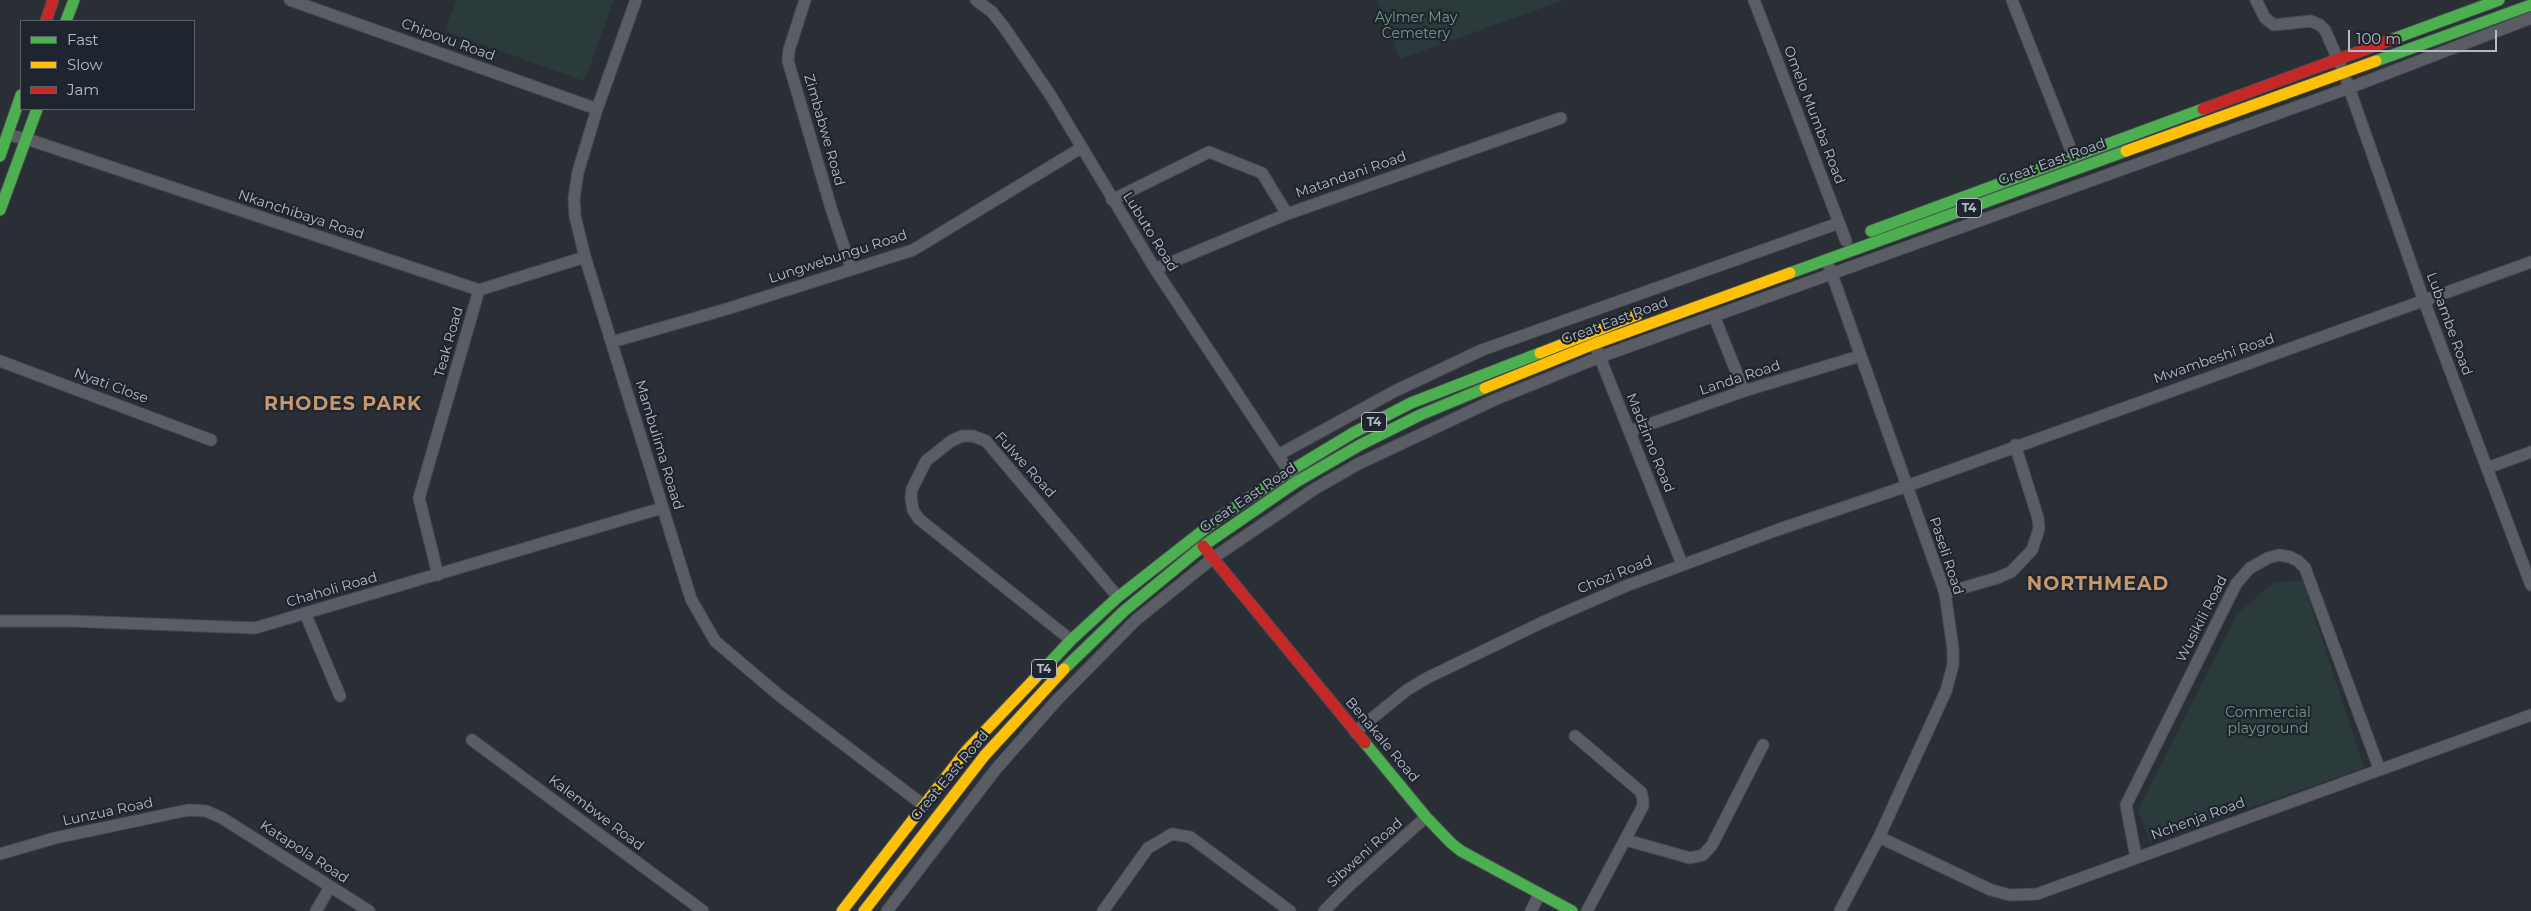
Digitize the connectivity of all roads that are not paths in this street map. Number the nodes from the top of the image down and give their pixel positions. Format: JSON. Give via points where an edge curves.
{"nodes":[{"id":1,"x":53,"y":0,"type":"edge"},
{"id":2,"x":74,"y":0,"type":"edge"},
{"id":3,"x":290,"y":0,"type":"edge"},
{"id":4,"x":636,"y":0,"type":"edge"},
{"id":5,"x":805,"y":0,"type":"edge"},
{"id":6,"x":976,"y":0,"type":"edge"},
{"id":7,"x":1754,"y":0,"type":"edge"},
{"id":8,"x":2012,"y":0,"type":"edge"},
{"id":9,"x":2256,"y":0,"type":"edge"},
{"id":10,"x":2499,"y":0,"type":"edge"},
{"id":11,"x":2531,"y":5,"type":"edge"},
{"id":12,"x":2531,"y":18,"type":"edge"},
{"id":13,"x":46,"y":20,"type":"edge"},
{"id":14,"x":66,"y":20,"type":"edge"},
{"id":15,"x":2338,"y":59,"type":"junction"},
{"id":16,"x":2343,"y":72,"type":"junction"},
{"id":17,"x":2349,"y":88,"type":"junction"},
{"id":18,"x":20,"y":98,"type":"edge"},
{"id":19,"x":597,"y":109,"type":"junction"},
{"id":20,"x":37,"y":110,"type":"edge"},
{"id":21,"x":1561,"y":118,"type":"dead end"},
{"id":22,"x":8,"y":135,"type":"junction"},
{"id":23,"x":27,"y":139,"type":"junction"},
{"id":24,"x":1081,"y":148,"type":"junction"},
{"id":25,"x":2074,"y":155,"type":"junction"},
{"id":26,"x":0,"y":156,"type":"edge"},
{"id":27,"x":1112,"y":200,"type":"junction"},
{"id":28,"x":0,"y":209,"type":"edge"},
{"id":29,"x":1287,"y":214,"type":"junction"},
{"id":30,"x":1839,"y":223,"type":"junction"},
{"id":31,"x":1846,"y":240,"type":"junction"},
{"id":32,"x":585,"y":257,"type":"junction"},
{"id":33,"x":1827,"y":260,"type":"junction"},
{"id":34,"x":2531,"y":262,"type":"edge"},
{"id":35,"x":852,"y":268,"type":"junction"},
{"id":36,"x":1155,"y":269,"type":"junction"},
{"id":37,"x":1831,"y":274,"type":"junction"},
{"id":38,"x":1736,"y":280,"type":"dead end"},
{"id":39,"x":479,"y":290,"type":"junction"},
{"id":40,"x":1733,"y":293,"type":"junction"},
{"id":41,"x":2424,"y":301,"type":"junction"},
{"id":42,"x":1738,"y":307,"type":"junction"},
{"id":43,"x":1645,"y":312,"type":"dead end"},
{"id":44,"x":1714,"y":316,"type":"junction"},
{"id":45,"x":1590,"y":332,"type":"junction"},
{"id":46,"x":612,"y":342,"type":"junction"},
{"id":47,"x":1594,"y":344,"type":"junction"},
{"id":48,"x":1860,"y":356,"type":"junction"},
{"id":49,"x":1600,"y":357,"type":"junction"},
{"id":50,"x":0,"y":361,"type":"edge"},
{"id":51,"x":1744,"y":391,"type":"junction"},
{"id":52,"x":1630,"y":431,"type":"junction"},
{"id":53,"x":211,"y":440,"type":"dead end"},
{"id":54,"x":2015,"y":445,"type":"junction"},
{"id":55,"x":2531,"y":452,"type":"edge"},
{"id":56,"x":1278,"y":455,"type":"junction"},
{"id":57,"x":2487,"y":468,"type":"junction"},
{"id":58,"x":1290,"y":471,"type":"junction"},
{"id":59,"x":1296,"y":482,"type":"junction"},
{"id":60,"x":1907,"y":486,"type":"junction"},
{"id":61,"x":662,"y":508,"type":"junction"},
{"id":62,"x":1203,"y":546,"type":"junction"},
{"id":63,"x":1214,"y":558,"type":"junction"},
{"id":64,"x":1682,"y":564,"type":"junction"},
{"id":65,"x":438,"y":575,"type":"junction"},
{"id":66,"x":2531,"y":585,"type":"edge"},
{"id":67,"x":1945,"y":593,"type":"junction"},
{"id":68,"x":1118,"y":597,"type":"junction"},
{"id":69,"x":305,"y":613,"type":"junction"},
{"id":70,"x":0,"y":621,"type":"edge"},
{"id":71,"x":1071,"y":640,"type":"junction"},
{"id":72,"x":340,"y":696,"type":"dead end"},
{"id":73,"x":2531,"y":715,"type":"edge"},
{"id":74,"x":1355,"y":732,"type":"junction"},
{"id":75,"x":1575,"y":736,"type":"dead end"},
{"id":76,"x":472,"y":740,"type":"dead end"},
{"id":77,"x":1763,"y":745,"type":"dead end"},
{"id":78,"x":2379,"y":768,"type":"junction"},
{"id":79,"x":922,"y":804,"type":"junction"},
{"id":80,"x":1426,"y":817,"type":"junction"},
{"id":81,"x":222,"y":818,"type":"joint"},
{"id":82,"x":1879,"y":837,"type":"junction"},
{"id":83,"x":1626,"y":840,"type":"junction"},
{"id":84,"x":0,"y":854,"type":"edge"},
{"id":85,"x":2136,"y":858,"type":"junction"},
{"id":86,"x":330,"y":887,"type":"junction"},
{"id":87,"x":1539,"y":895,"type":"junction"},
{"id":88,"x":316,"y":911,"type":"edge"},
{"id":89,"x":370,"y":911,"type":"edge"},
{"id":90,"x":703,"y":911,"type":"edge"},
{"id":91,"x":842,"y":911,"type":"edge"},
{"id":92,"x":864,"y":911,"type":"edge"},
{"id":93,"x":887,"y":911,"type":"edge"},
{"id":94,"x":1103,"y":911,"type":"edge"},
{"id":95,"x":1290,"y":911,"type":"edge"},
{"id":96,"x":1324,"y":911,"type":"edge"},
{"id":97,"x":1531,"y":911,"type":"edge"},
{"id":98,"x":1572,"y":911,"type":"edge"},
{"id":99,"x":1587,"y":911,"type":"edge"},
{"id":100,"x":1840,"y":911,"type":"edge"}],
"edges":[{"from":1,"to":13,"type":"main road"},
{"from":2,"to":14,"type":"main road"},
{"from":3,"to":19,"type":"street","name":"Chipovu Road"},
{"from":4,"to":19,"type":"street","name":"Mambulima Roaad"},
{"from":5,"to":35,"type":"street","name":"Zimbabwe Road","via":[[788,61]]},
{"from":6,"to":24,"type":"street","name":"Lubuto Road","via":[[1004,27],[1051,96]]},
{"from":7,"to":30,"type":"street","name":"Omelo Mumba Road"},
{"from":8,"to":25,"type":"street"},
{"from":9,"to":15,"type":"street","name":"Lubambe Road","via":[[2265,18],[2274,24],[2311,22],[2320,25]]},
{"from":10,"to":15,"type":"main road","name":"Great East Road","number":"T4"},
{"from":11,"to":16,"type":"main road","name":"Great East Road","number":"T4"},
{"from":12,"to":17,"type":"street"},
{"from":15,"to":16,"type":"street","name":"Lubambe Road"},
{"from":15,"to":25,"type":"main road","name":"Great East Road","number":"T4"},
{"from":16,"to":17,"type":"street","name":"Lubambe Road"},
{"from":16,"to":33,"type":"main road","name":"Great East Road","number":"T4"},
{"from":17,"to":37,"type":"street"},
{"from":17,"to":41,"type":"street","name":"Lubambe Road"},
{"from":18,"to":22,"type":"main road"},
{"from":19,"to":32,"type":"street","name":"Mambulima Roaad","via":[[574,192],[575,216]]},
{"from":20,"to":23,"type":"main road"},
{"from":21,"to":29,"type":"street","name":"Matandani Road"},
{"from":22,"to":23,"type":"street","name":"Nkanchibaya Road"},
{"from":22,"to":26,"type":"main road"},
{"from":23,"to":28,"type":"main road"},
{"from":23,"to":39,"type":"street","name":"Nkanchibaya Road"},
{"from":24,"to":27,"type":"street","name":"Lubuto Road"},
{"from":24,"to":35,"type":"street","name":"Lungwebungu Road","via":[[912,250]]},
{"from":25,"to":31,"type":"main road","name":"Great East Road","number":"T4"},
{"from":27,"to":29,"type":"street","via":[[1209,152],[1262,173]]},
{"from":27,"to":36,"type":"street","name":"Lubuto Road"},
{"from":29,"to":36,"type":"street","name":"Matandani Road"},
{"from":30,"to":31,"type":"street","name":"Omelo Mumba Road"},
{"from":30,"to":56,"type":"street","via":[[1482,350],[1395,391]]},
{"from":31,"to":38,"type":"main road","name":"Great East Road","number":"T4"},
{"from":32,"to":39,"type":"street"},
{"from":32,"to":46,"type":"street","name":"Mambulima Roaad"},
{"from":33,"to":37,"type":"street","name":"Paseli Road"},
{"from":33,"to":40,"type":"main road","name":"Great East Road","number":"T4"},
{"from":34,"to":41,"type":"street","name":"Mwambeshi Road"},
{"from":35,"to":46,"type":"street","name":"Lungwebungu Road"},
{"from":36,"to":56,"type":"street","name":"Lubuto Road"},
{"from":37,"to":42,"type":"street"},
{"from":37,"to":48,"type":"street","name":"Paseli Road"},
{"from":39,"to":65,"type":"street","name":"Teak Road","via":[[418,498]]},
{"from":40,"to":42,"type":"street"},
{"from":40,"to":47,"type":"main road","name":"Great East Road","number":"T4"},
{"from":41,"to":54,"type":"street","name":"Mwambeshi Road"},
{"from":41,"to":57,"type":"street","name":"Lubambe Road"},
{"from":42,"to":44,"type":"street"},
{"from":43,"to":45,"type":"main road","name":"Great East Road","number":"T4"},
{"from":44,"to":49,"type":"street"},
{"from":44,"to":51,"type":"street"},
{"from":45,"to":47,"type":"street","name":"Madzimo Road"},
{"from":45,"to":58,"type":"main road","name":"Great East Road","number":"T4","via":[[1411,403]]},
{"from":46,"to":61,"type":"street","name":"Mambulima Roaad"},
{"from":47,"to":49,"type":"street","name":"Madzimo Road"},
{"from":47,"to":59,"type":"main road","name":"Great East Road","number":"T4","via":[[1420,415]]},
{"from":48,"to":51,"type":"street","name":"Landa Road"},
{"from":48,"to":60,"type":"street","name":"Paseli Road"},
{"from":49,"to":52,"type":"street","name":"Madzimo Road"},
{"from":49,"to":63,"type":"street","via":[[1494,400],[1358,464],[1316,488]]},
{"from":50,"to":53,"type":"street","name":"Nyati Close"},
{"from":51,"to":52,"type":"street","name":"Landa Road"},
{"from":52,"to":64,"type":"street","name":"Madzimo Road"},
{"from":54,"to":60,"type":"street","name":"Mwambeshi Road"},
{"from":54,"to":67,"type":"street","via":[[2038,518],[2039,528],[2032,550],[2011,572]]},
{"from":55,"to":57,"type":"street"},
{"from":56,"to":58,"type":"street","name":"Lubuto Road"},
{"from":57,"to":66,"type":"street","name":"Lubambe Road"},
{"from":58,"to":59,"type":"street","name":"Lubuto Road"},
{"from":58,"to":68,"type":"main road","name":"Great East Road","number":"T4","via":[[1220,517]]},
{"from":59,"to":62,"type":"main road","name":"Great East Road","number":"T4"},
{"from":60,"to":64,"type":"street","name":"Chozi Road"},
{"from":60,"to":67,"type":"street","name":"Paseli Road"},
{"from":61,"to":65,"type":"street","name":"Chaholi Road"},
{"from":61,"to":79,"type":"street","name":"Mambulima Roaad","via":[[691,599],[715,641],[780,696]]},
{"from":62,"to":63,"type":"main road","name":"Benakale Road"},
{"from":62,"to":92,"type":"main road","name":"Great East Road","number":"T4","via":[[1080,652],[985,755]]},
{"from":63,"to":74,"type":"main road","name":"Benakale Road"},
{"from":63,"to":93,"type":"street","via":[[1136,620],[1057,700],[996,769]]},
{"from":64,"to":74,"type":"street","name":"Chozi Road","via":[[1551,618],[1416,683]]},
{"from":65,"to":69,"type":"street","name":"Chaholi Road"},
{"from":67,"to":82,"type":"street","name":"Paseli Road","via":[[1953,649],[1951,678]]},
{"from":68,"to":71,"type":"main road","name":"Great East Road","number":"T4"},
{"from":68,"to":71,"type":"street","name":"Fulwe Road","via":[[986,441],[962,436],[950,441],[926,461],[912,489],[913,510],[919,519]]},
{"from":69,"to":70,"type":"street","name":"Chaholi Road","via":[[255,628],[70,620]]},
{"from":69,"to":72,"type":"street"},
{"from":71,"to":79,"type":"main road","name":"Great East Road","number":"T4","via":[[966,751]]},
{"from":73,"to":78,"type":"street","name":"Nchenja Road"},
{"from":74,"to":80,"type":"main road","name":"Benakale Road"},
{"from":75,"to":83,"type":"street","via":[[1641,792],[1643,806]]},
{"from":76,"to":90,"type":"street","name":"Kalembwe Road"},
{"from":77,"to":83,"type":"street","via":[[1712,845],[1703,855],[1690,858]]},
{"from":78,"to":85,"type":"street","name":"Nchenja Road"},
{"from":78,"to":85,"type":"street","name":"Wusikili Road","via":[[2305,568],[2290,557],[2268,558],[2250,568],[2236,584],[2126,805]]},
{"from":79,"to":91,"type":"main road","name":"Great East Road","number":"T4"},
{"from":80,"to":87,"type":"main road","name":"Benakale Road","via":[[1457,848]]},
{"from":80,"to":96,"type":"street","name":"Sibweni Road"},
{"from":81,"to":84,"type":"street","name":"Lunzua Road","via":[[206,811],[188,810],[55,838]]},
{"from":81,"to":86,"type":"street","name":"Katapola Road"},
{"from":82,"to":85,"type":"street","name":"Nchenja Road","via":[[1992,890],[2010,895],[2045,892]]},
{"from":82,"to":100,"type":"street","name":"Paseli Road"},
{"from":83,"to":99,"type":"street"},
{"from":86,"to":88,"type":"street"},
{"from":86,"to":89,"type":"street","name":"Katapola Road"},
{"from":87,"to":97,"type":"street"},
{"from":87,"to":98,"type":"main road","name":"Benakale Road"},
{"from":94,"to":95,"type":"street","via":[[1148,848],[1172,834],[1190,837]]}]}
